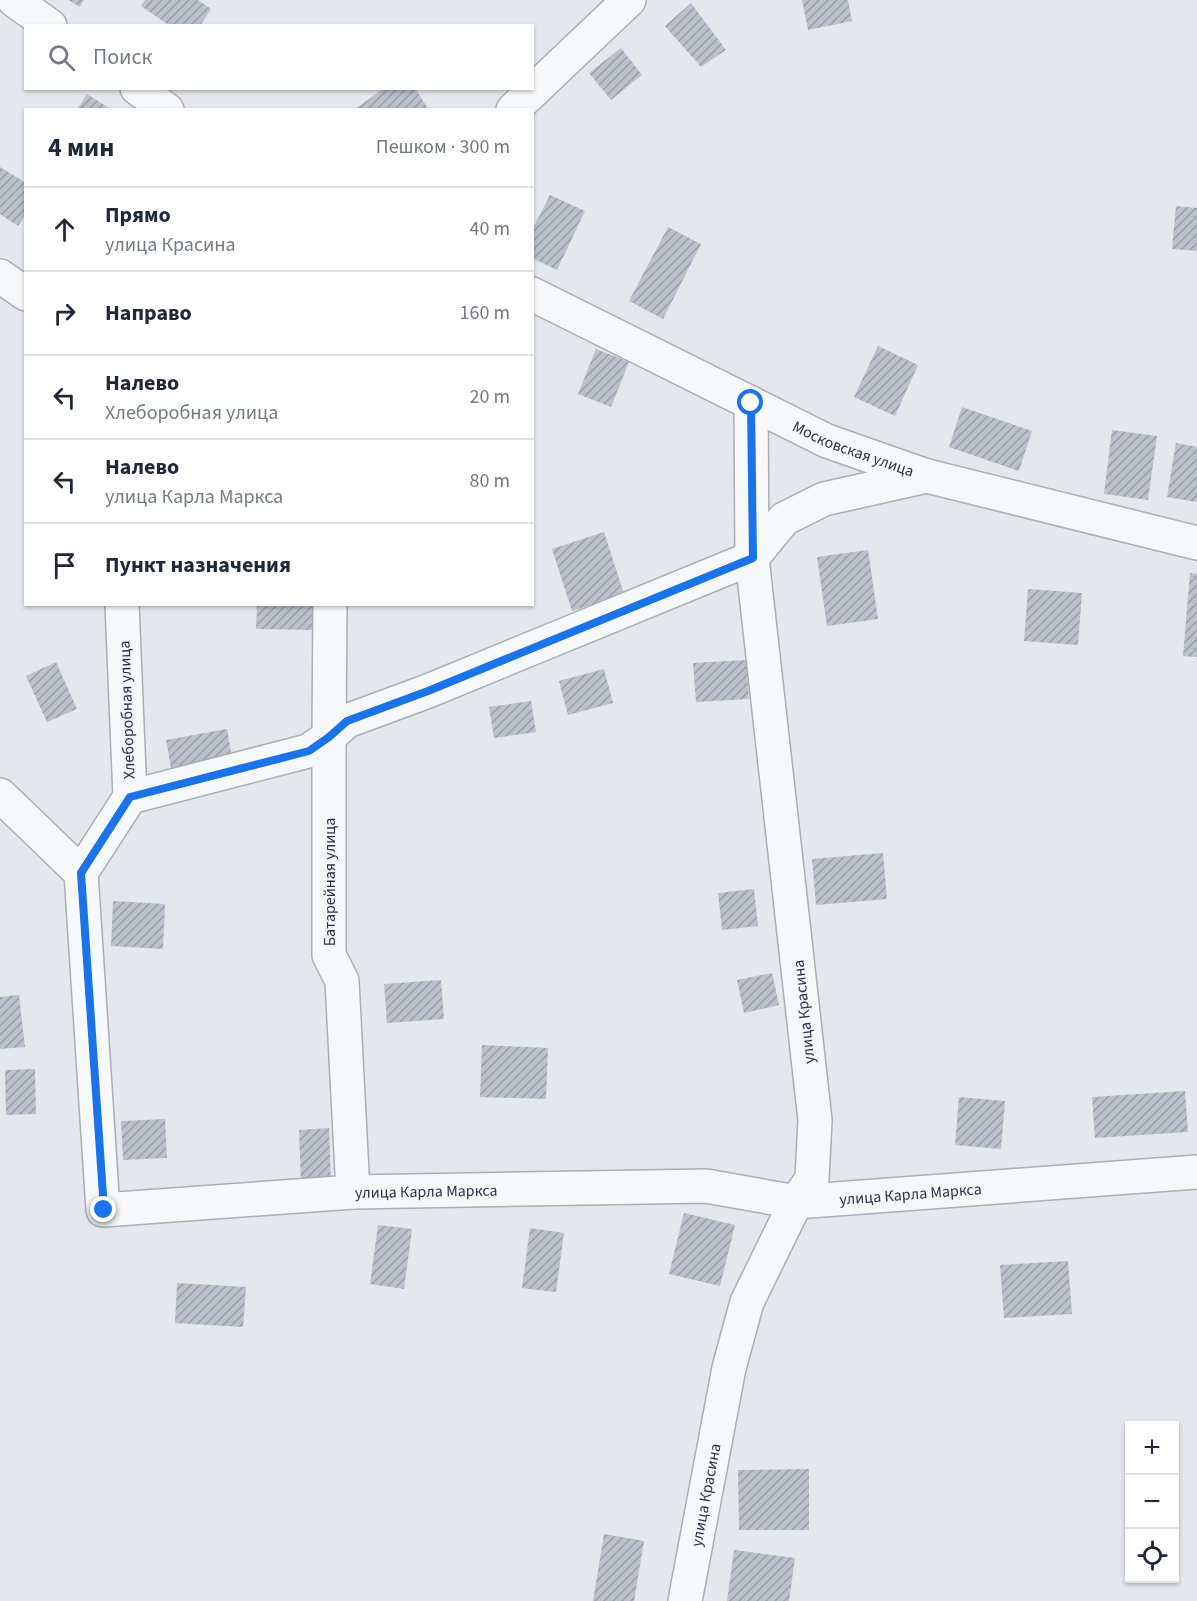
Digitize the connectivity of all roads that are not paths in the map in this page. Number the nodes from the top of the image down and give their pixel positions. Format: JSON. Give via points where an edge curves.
{"nodes":[{"id":1,"x":14,"y":0,"type":"edge"},
{"id":2,"x":629,"y":0,"type":"edge"},
{"id":3,"x":47,"y":24,"type":"edge"},
{"id":4,"x":140,"y":90,"type":"edge"},
{"id":5,"x":164,"y":108,"type":"edge"},
{"id":6,"x":515,"y":108,"type":"edge"},
{"id":7,"x":0,"y":276,"type":"edge"},
{"id":8,"x":24,"y":293,"type":"edge"},
{"id":9,"x":534,"y":295,"type":"edge"},
{"id":10,"x":751,"y":403,"type":"junction"},
{"id":11,"x":927,"y":476,"type":"junction"},
{"id":12,"x":1197,"y":543,"type":"edge"},
{"id":13,"x":753,"y":558,"type":"junction"},
{"id":14,"x":122,"y":606,"type":"edge"},
{"id":15,"x":330,"y":606,"type":"edge"},
{"id":16,"x":329,"y":737,"type":"junction"},
{"id":17,"x":0,"y":795,"type":"edge"},
{"id":18,"x":130,"y":797,"type":"junction"},
{"id":19,"x":81,"y":873,"type":"junction"},
{"id":20,"x":1197,"y":1172,"type":"edge"},
{"id":21,"x":353,"y":1192,"type":"junction"},
{"id":22,"x":796,"y":1202,"type":"junction"},
{"id":23,"x":685,"y":1601,"type":"edge"}],
"edges":[{"from":1,"to":3,"type":"street"},
{"from":2,"to":6,"type":"street"},
{"from":4,"to":5,"type":"street"},
{"from":7,"to":8,"type":"street"},
{"from":9,"to":10,"type":"street","name":"Московская улица"},
{"from":10,"to":11,"type":"street","name":"Московская улица","via":[[827,441]]},
{"from":10,"to":13,"type":"street","name":"улица Красина"},
{"from":11,"to":12,"type":"street","name":"Московская улица"},
{"from":11,"to":13,"type":"street","via":[[824,499],[784,519]]},
{"from":13,"to":16,"type":"street","via":[[347,721]]},
{"from":13,"to":22,"type":"street","name":"улица Красина","via":[[815,1120],[812,1179]]},
{"from":14,"to":18,"type":"street","name":"Хлеборобная улица"},
{"from":15,"to":16,"type":"street","name":"Батарейная улица"},
{"from":16,"to":18,"type":"street","via":[[309,751]]},
{"from":16,"to":21,"type":"street","name":"Батарейная улица","via":[[330,955],[342,981]]},
{"from":17,"to":19,"type":"street"},
{"from":18,"to":19,"type":"street","name":"Хлеборобная улица"},
{"from":19,"to":21,"type":"street","name":"улица Карла Маркса","via":[[104,1210]]},
{"from":20,"to":22,"type":"street","name":"улица Карла Маркса"},
{"from":21,"to":22,"type":"street","name":"улица Карла Маркса","via":[[706,1186]]},
{"from":22,"to":23,"type":"street","name":"улица Красина","via":[[747,1302],[729,1368]]}]}
